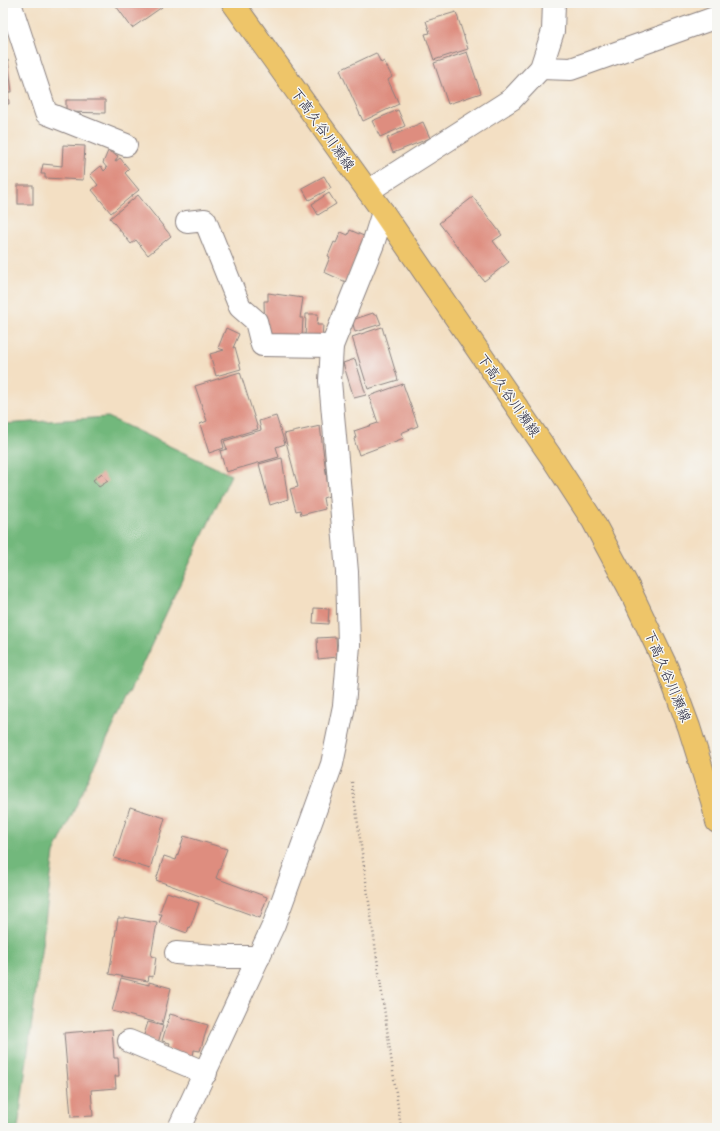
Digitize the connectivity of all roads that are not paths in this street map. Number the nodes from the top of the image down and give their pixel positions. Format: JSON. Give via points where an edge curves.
{"nodes":[{"id":1,"x":10,"y":3,"type":"edge"},
{"id":2,"x":233,"y":3,"type":"edge"},
{"id":3,"x":554,"y":3,"type":"edge"},
{"id":4,"x":717,"y":17,"type":"edge"},
{"id":5,"x":541,"y":68,"type":"junction"},
{"id":6,"x":126,"y":145,"type":"dead end"},
{"id":7,"x":368,"y":191,"type":"junction"},
{"id":8,"x":383,"y":212,"type":"junction"},
{"id":9,"x":187,"y":222,"type":"dead end"},
{"id":10,"x":332,"y":346,"type":"junction"},
{"id":11,"x":717,"y":822,"type":"edge"},
{"id":12,"x":176,"y":953,"type":"dead end"},
{"id":13,"x":259,"y":956,"type":"junction"},
{"id":14,"x":129,"y":1041,"type":"dead end"},
{"id":15,"x":206,"y":1073,"type":"junction"},
{"id":16,"x":179,"y":1128,"type":"edge"}],
"edges":[{"from":1,"to":6,"type":"street","via":[[46,113]]},
{"from":2,"to":7,"type":"main road","name":"下高久谷川瀬線"},
{"from":3,"to":5,"type":"street","via":[[554,31]]},
{"from":4,"to":5,"type":"street","via":[[571,69]]},
{"from":5,"to":7,"type":"street","via":[[512,98]]},
{"from":7,"to":8,"type":"main road","name":"下高久谷川瀬線"},
{"from":8,"to":10,"type":"street","via":[[373,244]]},
{"from":8,"to":11,"type":"main road","name":"下高久谷川瀬線","via":[[593,521],[629,588],[667,668],[689,727]]},
{"from":9,"to":10,"type":"street","via":[[205,220],[240,307],[256,321],[262,345]]},
{"from":10,"to":13,"type":"street","via":[[330,381],[347,572],[349,645],[344,706],[332,764],[274,924]]},
{"from":12,"to":13,"type":"street","via":[[227,957]]},
{"from":13,"to":15,"type":"street"},
{"from":14,"to":15,"type":"street"},
{"from":15,"to":16,"type":"street"}]}
